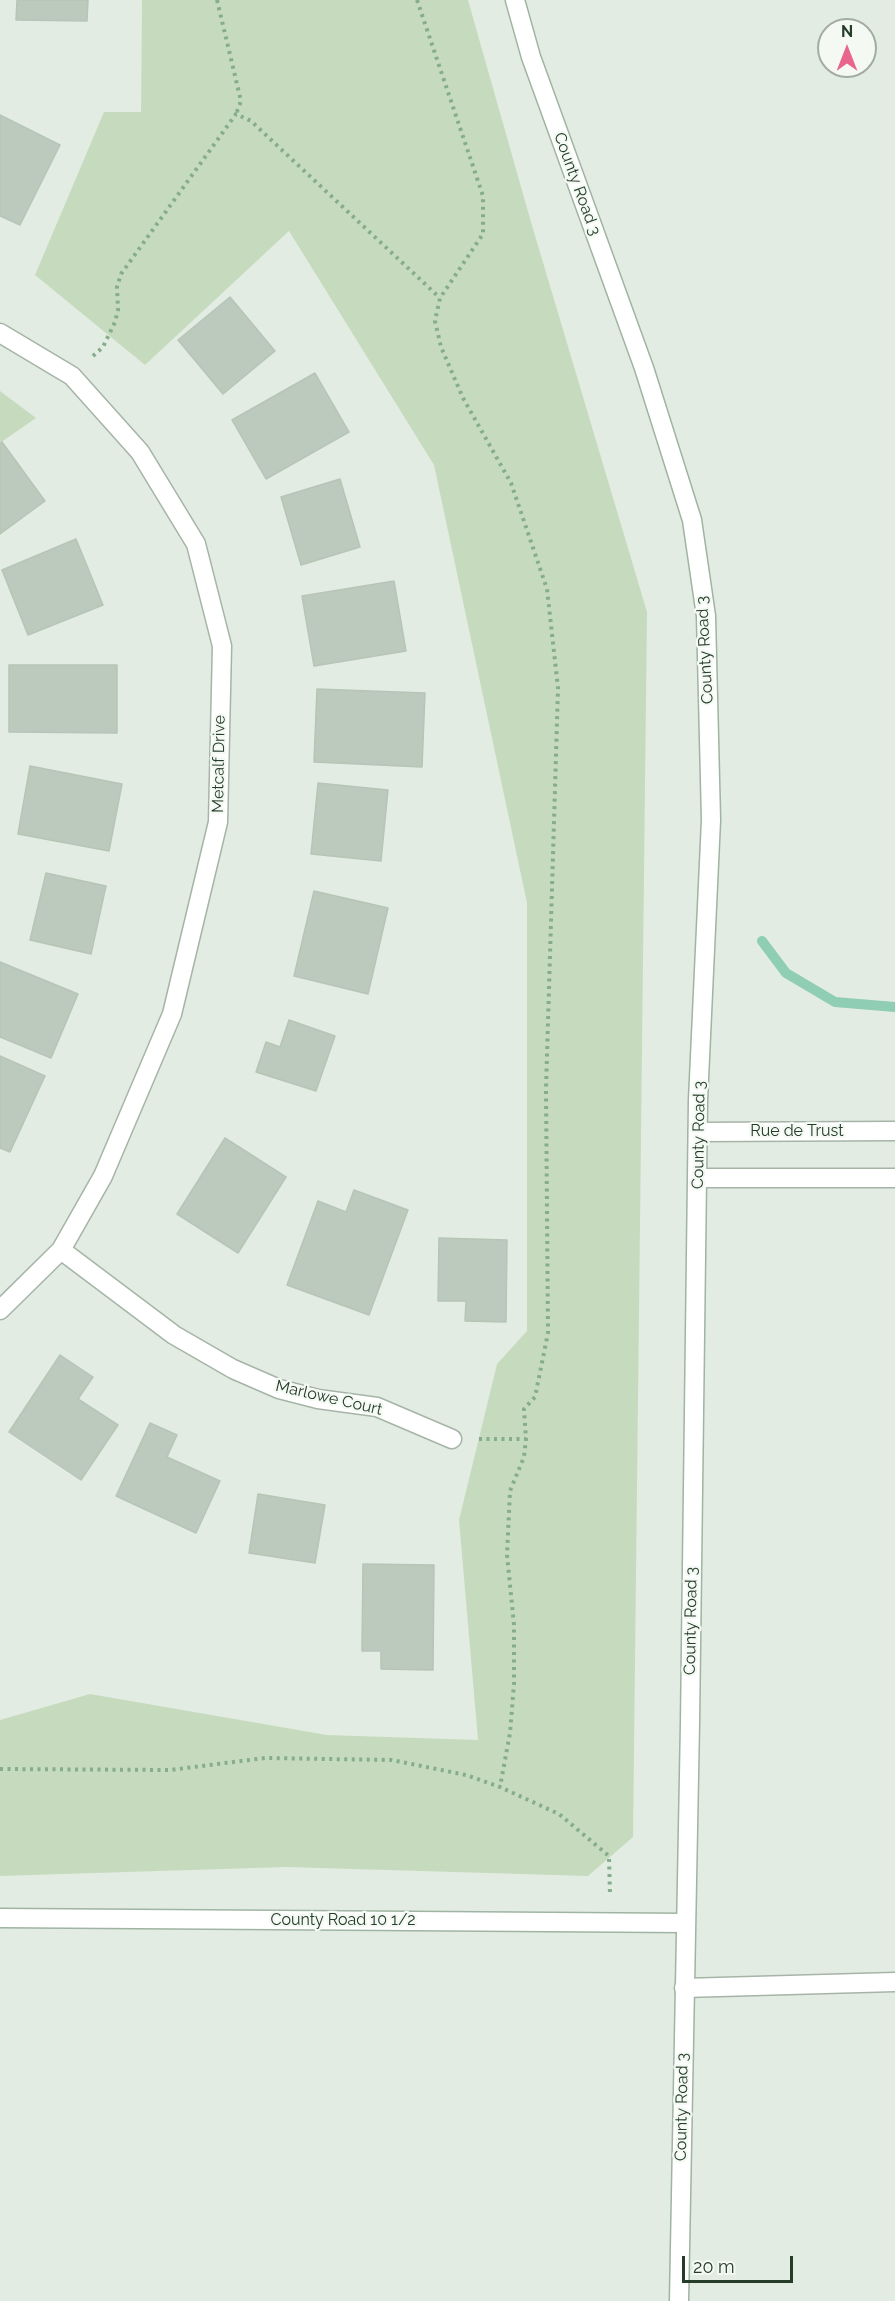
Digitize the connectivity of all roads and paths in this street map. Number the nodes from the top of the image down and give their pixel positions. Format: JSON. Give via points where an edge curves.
{"nodes":[{"id":1,"x":217,"y":0,"type":"edge"},
{"id":2,"x":417,"y":0,"type":"edge"},
{"id":3,"x":515,"y":0,"type":"edge"},
{"id":4,"x":236,"y":114,"type":"junction"},
{"id":5,"x":440,"y":298,"type":"junction"},
{"id":6,"x":0,"y":333,"type":"edge"},
{"id":7,"x":72,"y":376,"type":"junction"},
{"id":8,"x":895,"y":1131,"type":"edge"},
{"id":9,"x":698,"y":1132,"type":"junction"},
{"id":10,"x":698,"y":1178,"type":"junction"},
{"id":11,"x":895,"y":1178,"type":"edge"},
{"id":12,"x":61,"y":1250,"type":"junction"},
{"id":13,"x":0,"y":1310,"type":"edge"},
{"id":14,"x":452,"y":1439,"type":"joint"},
{"id":15,"x":526,"y":1439,"type":"junction"},
{"id":16,"x":0,"y":1769,"type":"edge"},
{"id":17,"x":500,"y":1787,"type":"junction"},
{"id":18,"x":0,"y":1918,"type":"edge"},
{"id":19,"x":610,"y":1923,"type":"junction"},
{"id":20,"x":686,"y":1923,"type":"junction"},
{"id":21,"x":895,"y":1982,"type":"edge"},
{"id":22,"x":684,"y":1988,"type":"junction"},
{"id":23,"x":679,"y":2301,"type":"edge"}],
"edges":[{"from":1,"to":4,"type":"path","via":[[241,101]]},
{"from":2,"to":5,"type":"path","via":[[483,196],[483,234]]},
{"from":3,"to":9,"type":"street","name":"County Road 3","via":[[531,57],[644,368],[692,520],[706,616],[711,820]]},
{"from":4,"to":5,"type":"path","via":[[251,121]]},
{"from":4,"to":7,"type":"path","via":[[121,274],[118,310],[110,334]]},
{"from":5,"to":15,"type":"path","via":[[435,321],[441,346],[463,398],[511,483],[547,590],[558,688],[546,1089],[548,1333],[535,1397],[524,1409]]},
{"from":6,"to":7,"type":"street","name":"Metcalf Drive"},
{"from":7,"to":12,"type":"street","name":"Metcalf Drive","via":[[140,452],[196,544],[222,646],[218,822],[172,1014],[103,1176]]},
{"from":8,"to":9,"type":"street","name":"Rue de Trust"},
{"from":9,"to":10,"type":"street","name":"County Road 3"},
{"from":10,"to":11,"type":"street"},
{"from":10,"to":20,"type":"street","name":"County Road 3"},
{"from":12,"to":13,"type":"street","name":"Metcalf Drive"},
{"from":12,"to":14,"type":"street","name":"Marlowe Court","via":[[174,1335],[233,1369],[279,1389],[376,1407]]},
{"from":14,"to":15,"type":"path"},
{"from":15,"to":17,"type":"path","via":[[524,1456],[510,1491],[507,1555],[514,1625],[514,1684]]},
{"from":16,"to":17,"type":"path","via":[[170,1770],[265,1758],[392,1760],[466,1775]]},
{"from":17,"to":19,"type":"path","via":[[559,1814],[609,1856]]},
{"from":18,"to":19,"type":"street","name":"County Road 10 1/2"},
{"from":19,"to":20,"type":"street","name":"County Road 10 1/2"},
{"from":20,"to":22,"type":"street","name":"County Road 3"},
{"from":21,"to":22,"type":"street"},
{"from":22,"to":23,"type":"street","name":"County Road 3"}]}
